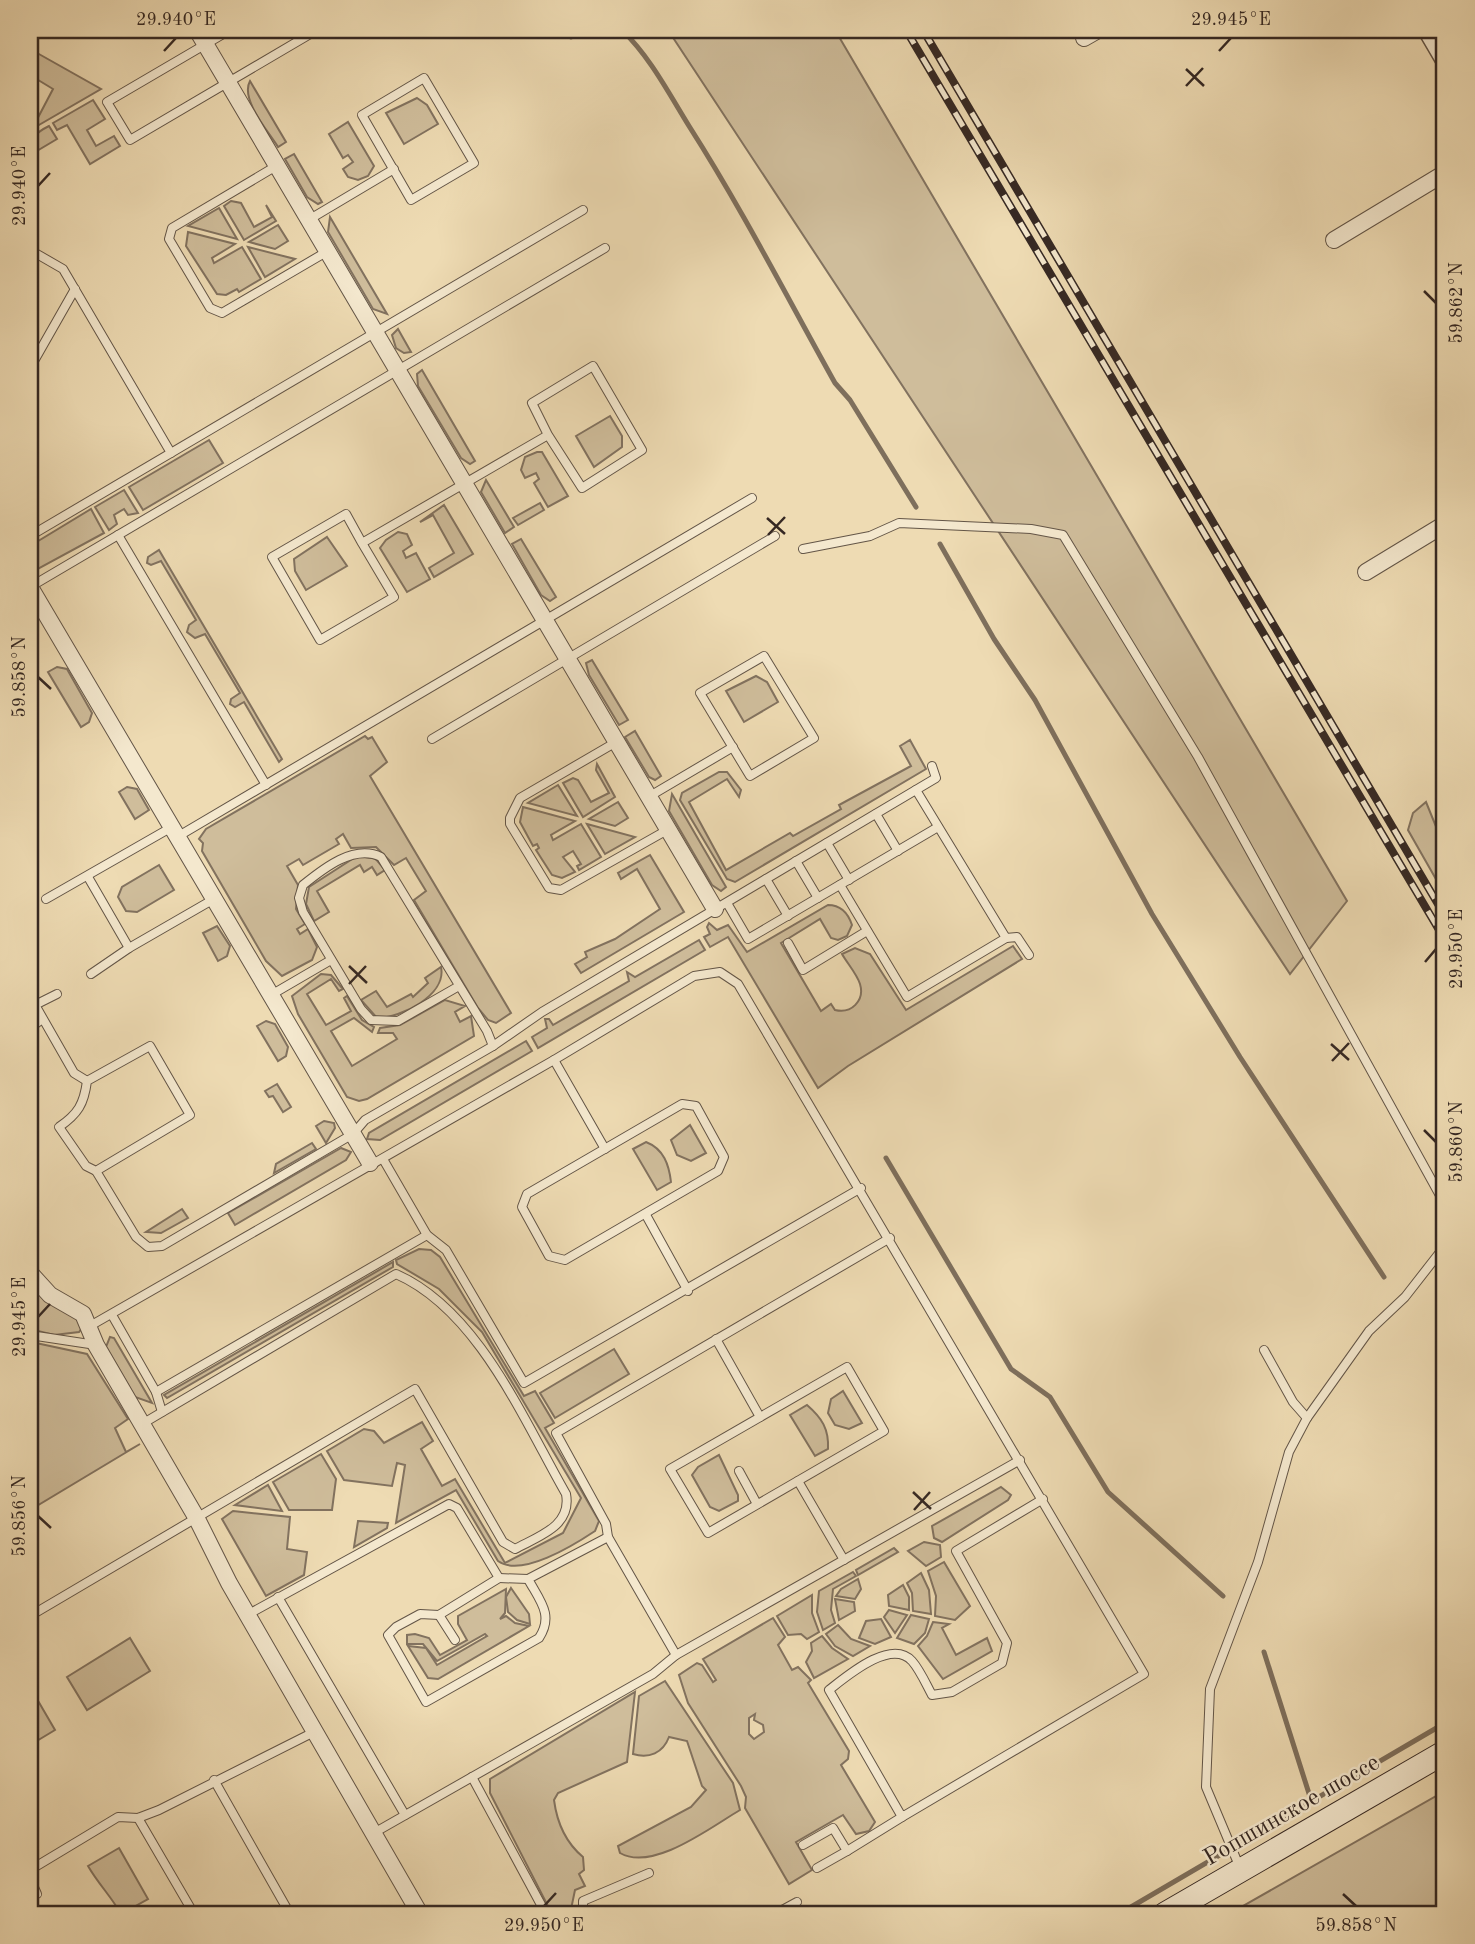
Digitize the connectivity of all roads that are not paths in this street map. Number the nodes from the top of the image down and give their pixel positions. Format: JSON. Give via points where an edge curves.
{"nodes":[{"id":1,"x":197,"y":30,"type":"edge"},
{"id":2,"x":230,"y":30,"type":"edge"},
{"id":3,"x":317,"y":30,"type":"edge"},
{"id":4,"x":1428,"y":30,"type":"edge"},
{"id":5,"x":205,"y":44,"type":"junction"},
{"id":6,"x":1445,"y":59,"type":"edge"},
{"id":7,"x":228,"y":82,"type":"junction"},
{"id":8,"x":30,"y":95,"type":"edge"},
{"id":9,"x":30,"y":117,"type":"edge"},
{"id":10,"x":278,"y":165,"type":"junction"},
{"id":11,"x":394,"y":169,"type":"junction"},
{"id":12,"x":1445,"y":173,"type":"edge"},
{"id":13,"x":583,"y":210,"type":"dead end"},
{"id":14,"x":310,"y":219,"type":"junction"},
{"id":15,"x":1334,"y":240,"type":"dead end"},
{"id":16,"x":605,"y":247,"type":"dead end"},
{"id":17,"x":30,"y":250,"type":"edge"},
{"id":18,"x":328,"y":250,"type":"junction"},
{"id":19,"x":75,"y":289,"type":"junction"},
{"id":20,"x":377,"y":331,"type":"junction"},
{"id":21,"x":30,"y":368,"type":"edge"},
{"id":22,"x":399,"y":369,"type":"junction"},
{"id":23,"x":548,"y":435,"type":"junction"},
{"id":24,"x":172,"y":453,"type":"junction"},
{"id":25,"x":466,"y":482,"type":"junction"},
{"id":26,"x":752,"y":498,"type":"dead end"},
{"id":27,"x":1445,"y":524,"type":"edge"},
{"id":28,"x":118,"y":535,"type":"junction"},
{"id":29,"x":30,"y":536,"type":"edge"},
{"id":30,"x":775,"y":536,"type":"dead end"},
{"id":31,"x":362,"y":542,"type":"junction"},
{"id":32,"x":803,"y":549,"type":"dead end"},
{"id":33,"x":1366,"y":572,"type":"dead end"},
{"id":34,"x":30,"y":587,"type":"edge"},
{"id":35,"x":546,"y":620,"type":"junction"},
{"id":36,"x":568,"y":659,"type":"junction"},
{"id":37,"x":432,"y":739,"type":"dead end"},
{"id":38,"x":618,"y":741,"type":"junction"},
{"id":39,"x":733,"y":747,"type":"junction"},
{"id":40,"x":932,"y":766,"type":"dead end"},
{"id":41,"x":267,"y":785,"type":"junction"},
{"id":42,"x":916,"y":790,"type":"junction"},
{"id":43,"x":650,"y":796,"type":"junction"},
{"id":44,"x":876,"y":814,"type":"junction"},
{"id":45,"x":939,"y":827,"type":"junction"},
{"id":46,"x":668,"y":829,"type":"junction"},
{"id":47,"x":174,"y":832,"type":"junction"},
{"id":48,"x":827,"y":843,"type":"junction"},
{"id":49,"x":898,"y":851,"type":"junction"},
{"id":50,"x":796,"y":861,"type":"junction"},
{"id":51,"x":88,"y":877,"type":"junction"},
{"id":52,"x":766,"y":879,"type":"junction"},
{"id":53,"x":849,"y":880,"type":"junction"},
{"id":54,"x":840,"y":885,"type":"junction"},
{"id":55,"x":818,"y":898,"type":"junction"},
{"id":56,"x":46,"y":899,"type":"dead end"},
{"id":57,"x":214,"y":899,"type":"junction"},
{"id":58,"x":721,"y":906,"type":"junction"},
{"id":59,"x":788,"y":916,"type":"junction"},
{"id":60,"x":867,"y":931,"type":"junction"},
{"id":61,"x":1006,"y":938,"type":"junction"},
{"id":62,"x":788,"y":943,"type":"dead end"},
{"id":63,"x":129,"y":948,"type":"junction"},
{"id":64,"x":1029,"y":955,"type":"dead end"},
{"id":65,"x":331,"y":960,"type":"junction"},
{"id":66,"x":91,"y":974,"type":"dead end"},
{"id":67,"x":459,"y":986,"type":"junction"},
{"id":68,"x":57,"y":994,"type":"dead end"},
{"id":69,"x":271,"y":995,"type":"junction"},
{"id":70,"x":30,"y":996,"type":"edge"},
{"id":71,"x":35,"y":1005,"type":"junction"},
{"id":72,"x":41,"y":1020,"type":"junction"},
{"id":73,"x":30,"y":1028,"type":"edge"},
{"id":74,"x":493,"y":1046,"type":"junction"},
{"id":75,"x":554,"y":1060,"type":"junction"},
{"id":76,"x":87,"y":1081,"type":"junction"},
{"id":77,"x":352,"y":1134,"type":"junction"},
{"id":78,"x":605,"y":1149,"type":"junction"},
{"id":79,"x":377,"y":1161,"type":"junction"},
{"id":80,"x":96,"y":1171,"type":"junction"},
{"id":81,"x":861,"y":1188,"type":"junction"},
{"id":82,"x":646,"y":1216,"type":"junction"},
{"id":83,"x":427,"y":1235,"type":"junction"},
{"id":84,"x":890,"y":1238,"type":"junction"},
{"id":85,"x":30,"y":1273,"type":"edge"},
{"id":86,"x":688,"y":1291,"type":"junction"},
{"id":87,"x":112,"y":1315,"type":"junction"},
{"id":88,"x":90,"y":1326,"type":"junction"},
{"id":89,"x":30,"y":1335,"type":"edge"},
{"id":90,"x":716,"y":1339,"type":"junction"},
{"id":91,"x":96,"y":1345,"type":"junction"},
{"id":92,"x":1264,"y":1350,"type":"dead end"},
{"id":93,"x":156,"y":1392,"type":"junction"},
{"id":94,"x":162,"y":1412,"type":"junction"},
{"id":95,"x":760,"y":1417,"type":"junction"},
{"id":96,"x":1307,"y":1418,"type":"junction"},
{"id":97,"x":142,"y":1424,"type":"junction"},
{"id":98,"x":1020,"y":1460,"type":"junction"},
{"id":99,"x":738,"y":1471,"type":"dead end"},
{"id":100,"x":798,"y":1481,"type":"junction"},
{"id":101,"x":1043,"y":1499,"type":"junction"},
{"id":102,"x":757,"y":1504,"type":"junction"},
{"id":103,"x":196,"y":1517,"type":"junction"},
{"id":104,"x":608,"y":1536,"type":"junction"},
{"id":105,"x":844,"y":1560,"type":"junction"},
{"id":106,"x":499,"y":1578,"type":"junction"},
{"id":107,"x":528,"y":1579,"type":"junction"},
{"id":108,"x":278,"y":1597,"type":"junction"},
{"id":109,"x":247,"y":1615,"type":"junction"},
{"id":110,"x":439,"y":1615,"type":"junction"},
{"id":111,"x":30,"y":1616,"type":"edge"},
{"id":112,"x":455,"y":1640,"type":"dead end"},
{"id":113,"x":676,"y":1655,"type":"junction"},
{"id":114,"x":314,"y":1732,"type":"junction"},
{"id":115,"x":1445,"y":1752,"type":"edge"},
{"id":116,"x":472,"y":1777,"type":"junction"},
{"id":117,"x":214,"y":1780,"type":"junction"},
{"id":118,"x":405,"y":1815,"type":"junction"},
{"id":119,"x":902,"y":1817,"type":"junction"},
{"id":120,"x":138,"y":1818,"type":"junction"},
{"id":121,"x":372,"y":1834,"type":"junction"},
{"id":122,"x":803,"y":1845,"type":"dead end"},
{"id":123,"x":847,"y":1851,"type":"junction"},
{"id":124,"x":1238,"y":1863,"type":"junction"},
{"id":125,"x":817,"y":1868,"type":"dead end"},
{"id":126,"x":30,"y":1870,"type":"edge"},
{"id":127,"x":649,"y":1873,"type":"dead end"},
{"id":128,"x":30,"y":1878,"type":"edge"},
{"id":129,"x":37,"y":1894,"type":"dead end"},
{"id":130,"x":797,"y":1902,"type":"dead end"},
{"id":131,"x":413,"y":1912,"type":"edge"},
{"id":132,"x":194,"y":1914,"type":"edge"},
{"id":133,"x":290,"y":1914,"type":"edge"},
{"id":134,"x":546,"y":1914,"type":"edge"},
{"id":135,"x":583,"y":1914,"type":"edge"},
{"id":136,"x":775,"y":1914,"type":"edge"},
{"id":137,"x":1165,"y":1914,"type":"edge"}],
"edges":[{"from":1,"to":5,"type":"street"},
{"from":2,"to":5,"type":"lane"},
{"from":3,"to":7,"type":"lane"},
{"from":4,"to":6,"type":"street"},
{"from":5,"to":7,"type":"street"},
{"from":5,"to":7,"type":"lane","via":[[107,102],[130,140]]},
{"from":7,"to":10,"type":"street"},
{"from":8,"to":9,"type":"lane"},
{"from":10,"to":14,"type":"street"},
{"from":10,"to":18,"type":"lane","via":[[172,228],[169,239],[203,297],[210,308],[222,313]]},
{"from":11,"to":11,"type":"lane","via":[[362,115],[424,78],[474,163],[411,200]]},
{"from":11,"to":14,"type":"lane"},
{"from":12,"to":15,"type":"street"},
{"from":13,"to":20,"type":"lane"},
{"from":14,"to":18,"type":"street"},
{"from":16,"to":22,"type":"lane"},
{"from":17,"to":19,"type":"lane","via":[[63,269]]},
{"from":18,"to":20,"type":"street"},
{"from":19,"to":21,"type":"lane"},
{"from":19,"to":24,"type":"lane"},
{"from":20,"to":22,"type":"street"},
{"from":20,"to":24,"type":"lane"},
{"from":22,"to":25,"type":"street"},
{"from":22,"to":28,"type":"lane"},
{"from":23,"to":23,"type":"lane","via":[[532,403],[593,366],[642,450],[582,488]]},
{"from":23,"to":25,"type":"lane"},
{"from":24,"to":29,"type":"lane"},
{"from":25,"to":31,"type":"lane"},
{"from":25,"to":35,"type":"street"},
{"from":26,"to":35,"type":"lane"},
{"from":27,"to":33,"type":"street"},
{"from":28,"to":34,"type":"lane"},
{"from":28,"to":41,"type":"lane"},
{"from":30,"to":36,"type":"lane"},
{"from":31,"to":31,"type":"lane","via":[[394,597],[320,640],[272,557],[346,514]]},
{"from":32,"to":96,"type":"lane","via":[[870,536],[899,523],[1031,529],[1063,535],[1198,757],[1442,1199],[1444,1247],[1405,1297],[1369,1331]]},
{"from":34,"to":47,"type":"street"},
{"from":35,"to":36,"type":"street"},
{"from":35,"to":41,"type":"lane"},
{"from":36,"to":37,"type":"lane"},
{"from":36,"to":38,"type":"street"},
{"from":38,"to":43,"type":"street"},
{"from":38,"to":46,"type":"lane","via":[[520,798],[510,824],[549,888],[561,890]]},
{"from":39,"to":39,"type":"lane","via":[[750,776],[814,738],[764,656],[700,693]]},
{"from":39,"to":43,"type":"lane"},
{"from":40,"to":42,"type":"lane","via":[[936,778]]},
{"from":41,"to":47,"type":"lane"},
{"from":42,"to":44,"type":"lane"},
{"from":42,"to":45,"type":"lane"},
{"from":43,"to":46,"type":"street"},
{"from":44,"to":48,"type":"lane"},
{"from":44,"to":49,"type":"lane"},
{"from":45,"to":49,"type":"lane"},
{"from":45,"to":61,"type":"lane"},
{"from":46,"to":58,"type":"street"},
{"from":47,"to":51,"type":"lane"},
{"from":47,"to":57,"type":"street"},
{"from":48,"to":50,"type":"lane"},
{"from":48,"to":53,"type":"lane"},
{"from":49,"to":53,"type":"lane"},
{"from":50,"to":52,"type":"lane"},
{"from":50,"to":55,"type":"lane"},
{"from":51,"to":56,"type":"lane"},
{"from":51,"to":63,"type":"lane"},
{"from":52,"to":58,"type":"lane"},
{"from":52,"to":59,"type":"lane"},
{"from":53,"to":54,"type":"lane"},
{"from":54,"to":55,"type":"lane"},
{"from":54,"to":60,"type":"lane"},
{"from":55,"to":59,"type":"lane"},
{"from":57,"to":63,"type":"lane"},
{"from":57,"to":69,"type":"street"},
{"from":58,"to":59,"type":"lane","via":[[748,939]]},
{"from":58,"to":74,"type":"lane"},
{"from":60,"to":61,"type":"lane","via":[[908,997]]},
{"from":60,"to":62,"type":"lane","via":[[803,970]]},
{"from":61,"to":64,"type":"lane","via":[[1017,937]]},
{"from":63,"to":66,"type":"lane"},
{"from":65,"to":67,"type":"lane","via":[[361,1009],[379,1022],[398,1021]]},
{"from":65,"to":67,"type":"lane","via":[[303,912],[299,898],[303,885],[356,852],[369,851],[389,866]]},
{"from":65,"to":69,"type":"lane"},
{"from":67,"to":74,"type":"lane"},
{"from":68,"to":71,"type":"lane"},
{"from":69,"to":77,"type":"street"},
{"from":70,"to":71,"type":"lane"},
{"from":71,"to":72,"type":"lane"},
{"from":72,"to":73,"type":"lane"},
{"from":72,"to":76,"type":"lane","via":[[74,1073]]},
{"from":74,"to":77,"type":"lane","via":[[365,1120]]},
{"from":75,"to":78,"type":"lane"},
{"from":75,"to":79,"type":"lane"},
{"from":75,"to":81,"type":"lane","via":[[694,976],[728,975],[738,984]]},
{"from":76,"to":80,"type":"lane","via":[[84,1102],[59,1127],[86,1166]]},
{"from":76,"to":80,"type":"lane","via":[[150,1046],[190,1115]]},
{"from":77,"to":79,"type":"street"},
{"from":77,"to":80,"type":"lane","via":[[162,1245],[148,1247],[136,1237]]},
{"from":78,"to":82,"type":"lane","via":[[682,1104],[696,1106],[724,1157],[718,1171]]},
{"from":78,"to":82,"type":"lane","via":[[527,1194],[522,1207],[549,1256],[565,1260]]},
{"from":79,"to":83,"type":"lane"},
{"from":79,"to":87,"type":"lane"},
{"from":81,"to":84,"type":"lane"},
{"from":81,"to":86,"type":"lane"},
{"from":82,"to":86,"type":"lane"},
{"from":83,"to":86,"type":"lane","via":[[446,1250],[524,1383]]},
{"from":83,"to":93,"type":"lane"},
{"from":84,"to":90,"type":"lane"},
{"from":84,"to":98,"type":"lane"},
{"from":85,"to":88,"type":"street","via":[[50,1295],[83,1314]]},
{"from":87,"to":88,"type":"lane"},
{"from":87,"to":93,"type":"lane"},
{"from":88,"to":91,"type":"street"},
{"from":89,"to":91,"type":"lane"},
{"from":90,"to":95,"type":"lane"},
{"from":90,"to":104,"type":"lane","via":[[556,1433],[606,1524]]},
{"from":91,"to":97,"type":"street"},
{"from":92,"to":96,"type":"lane","via":[[1273,1373]]},
{"from":93,"to":94,"type":"lane"},
{"from":94,"to":97,"type":"lane"},
{"from":94,"to":103,"type":"lane","via":[[396,1274],[437,1299],[475,1338],[566,1494],[568,1506],[557,1526],[515,1549],[503,1542],[415,1389]]},
{"from":95,"to":100,"type":"lane","via":[[847,1367],[884,1431]]},
{"from":95,"to":102,"type":"lane","via":[[670,1469],[708,1533]]},
{"from":96,"to":124,"type":"lane","via":[[1289,1452],[1258,1562],[1210,1689],[1206,1787]]},
{"from":97,"to":103,"type":"street"},
{"from":98,"to":101,"type":"lane"},
{"from":98,"to":105,"type":"lane"},
{"from":99,"to":102,"type":"lane"},
{"from":100,"to":102,"type":"lane"},
{"from":100,"to":105,"type":"lane"},
{"from":101,"to":119,"type":"lane","via":[[1144,1674]]},
{"from":101,"to":119,"type":"lane","via":[[956,1551],[1007,1643],[1002,1663],[952,1692],[932,1695],[912,1661],[889,1652],[830,1690]]},
{"from":103,"to":109,"type":"street"},
{"from":103,"to":111,"type":"lane"},
{"from":104,"to":107,"type":"lane"},
{"from":104,"to":113,"type":"lane"},
{"from":105,"to":113,"type":"lane"},
{"from":106,"to":107,"type":"lane"},
{"from":106,"to":108,"type":"lane","via":[[457,1508],[449,1504]]},
{"from":106,"to":110,"type":"lane"},
{"from":107,"to":110,"type":"lane","via":[[547,1614],[547,1626],[539,1638],[426,1702],[388,1635],[420,1614]]},
{"from":108,"to":109,"type":"lane"},
{"from":108,"to":118,"type":"lane"},
{"from":109,"to":114,"type":"street"},
{"from":110,"to":112,"type":"lane"},
{"from":113,"to":116,"type":"lane","via":[[653,1674]]},
{"from":114,"to":117,"type":"lane"},
{"from":114,"to":121,"type":"street"},
{"from":115,"to":124,"type":"main road","name":"Ропшинское шоссе"},
{"from":116,"to":118,"type":"lane"},
{"from":116,"to":134,"type":"lane"},
{"from":117,"to":120,"type":"lane"},
{"from":117,"to":133,"type":"lane"},
{"from":118,"to":121,"type":"lane"},
{"from":119,"to":123,"type":"lane"},
{"from":120,"to":126,"type":"lane","via":[[118,1817]]},
{"from":120,"to":132,"type":"lane"},
{"from":121,"to":131,"type":"street"},
{"from":122,"to":123,"type":"lane","via":[[833,1828]]},
{"from":123,"to":125,"type":"lane"},
{"from":124,"to":137,"type":"main road","name":"Ропшинское шоссе"},
{"from":127,"to":135,"type":"lane","via":[[583,1901]]},
{"from":128,"to":129,"type":"lane"},
{"from":130,"to":136,"type":"lane"}]}
